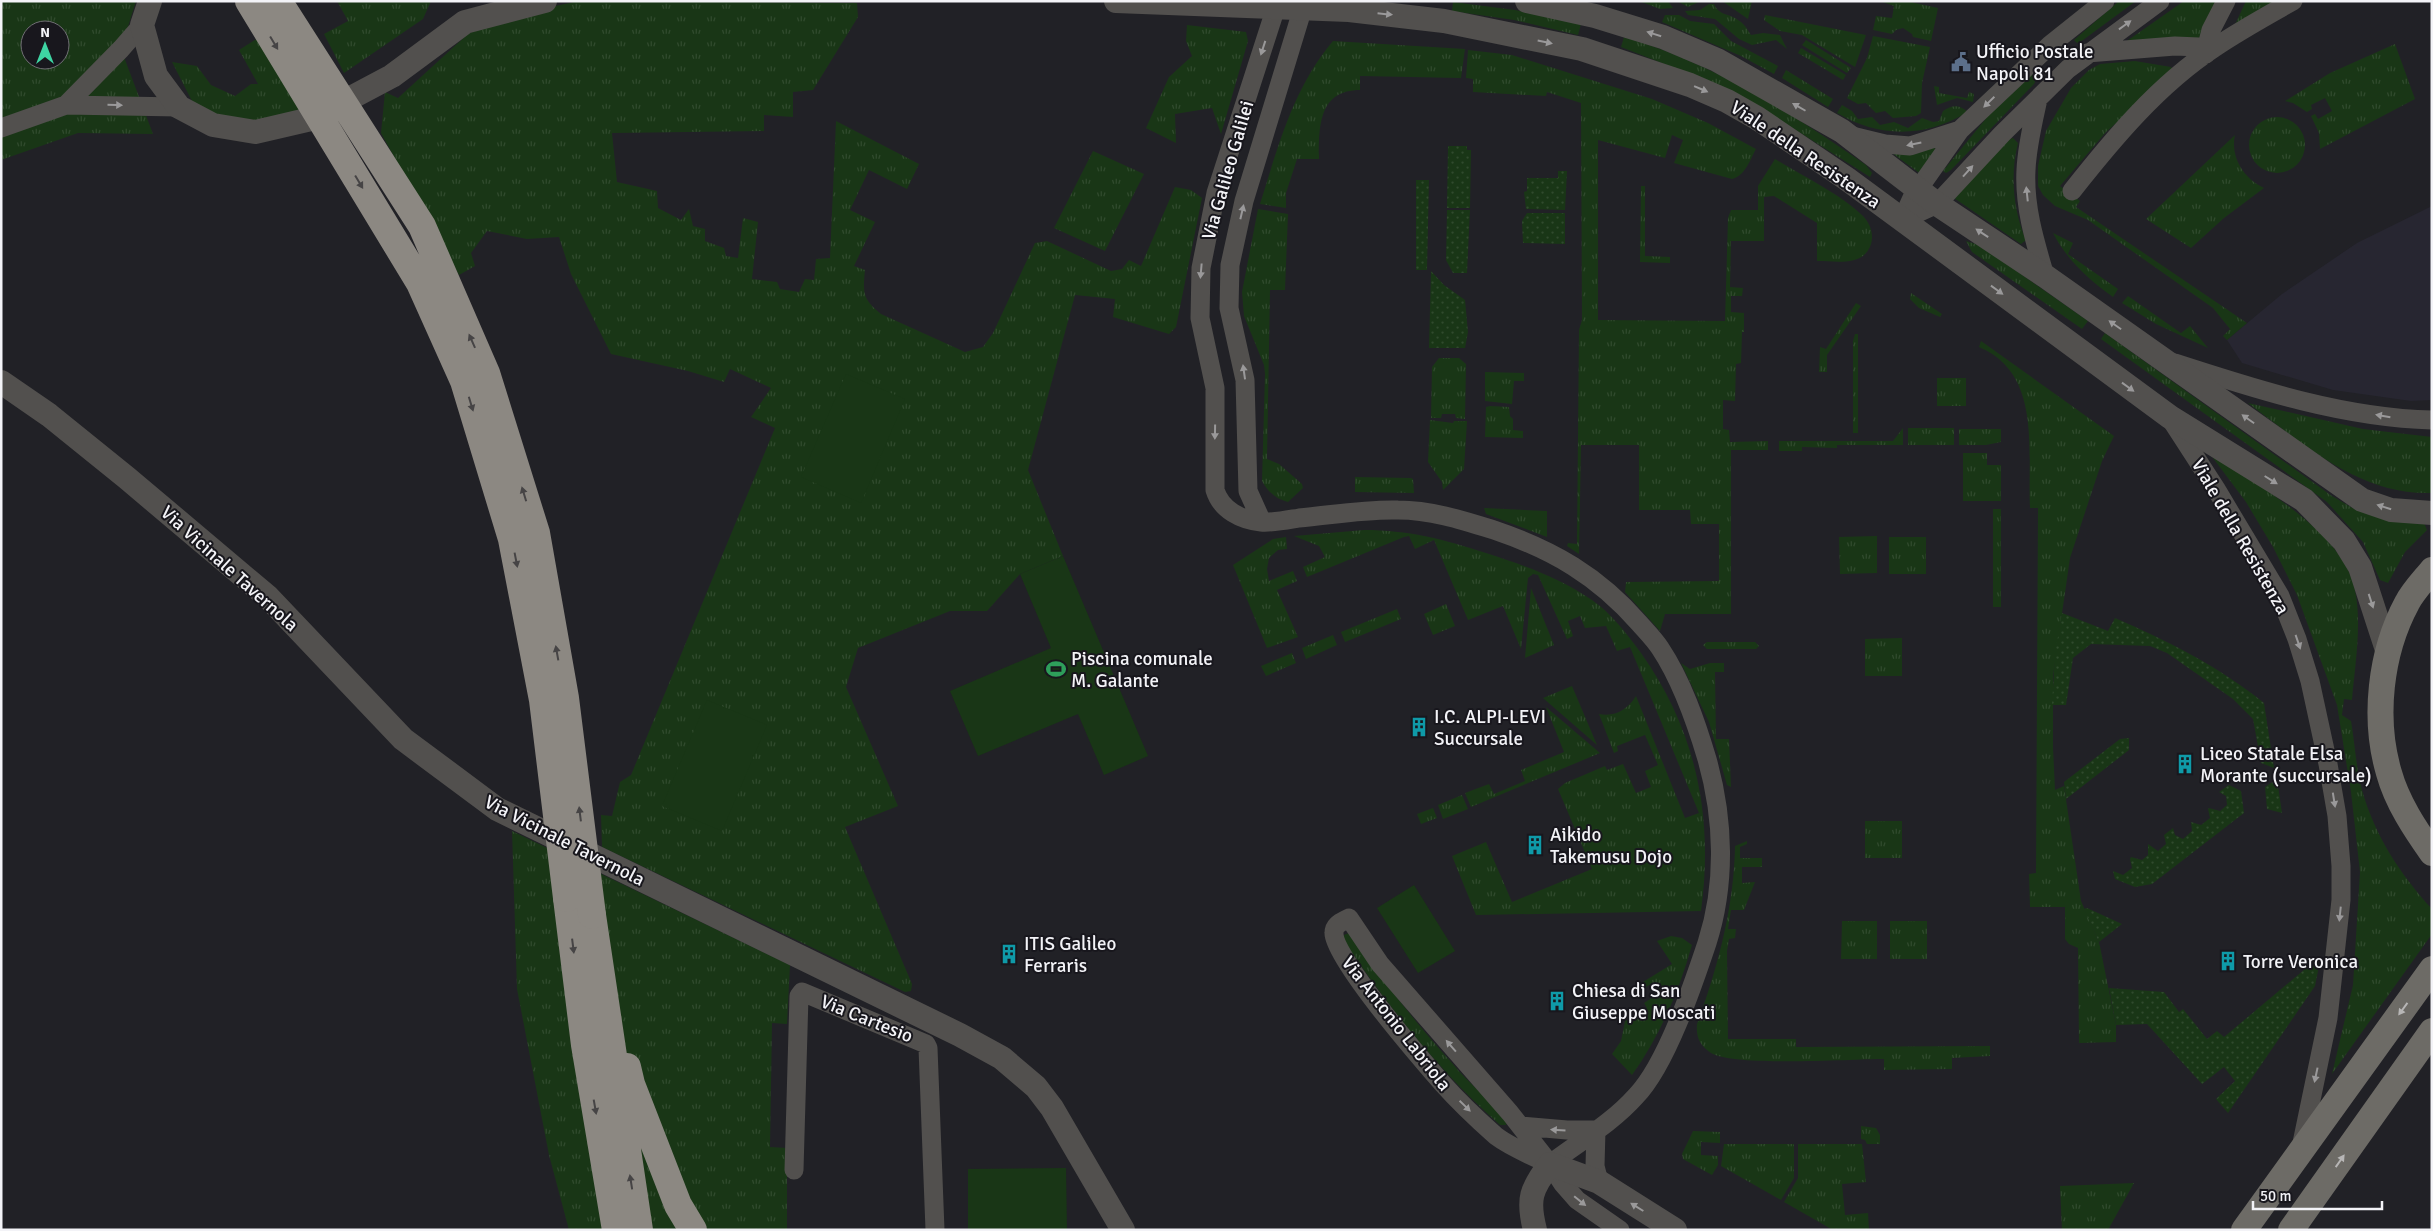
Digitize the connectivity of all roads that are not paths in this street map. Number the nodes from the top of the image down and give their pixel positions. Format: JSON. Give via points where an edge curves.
{"nodes":[{"id":1,"x":150,"y":1,"type":"edge"},
{"id":2,"x":249,"y":1,"type":"edge"},
{"id":3,"x":278,"y":1,"type":"edge"},
{"id":4,"x":545,"y":1,"type":"edge"},
{"id":5,"x":1116,"y":1,"type":"edge"},
{"id":6,"x":1527,"y":1,"type":"edge"},
{"id":7,"x":2105,"y":1,"type":"edge"},
{"id":8,"x":2160,"y":1,"type":"edge"},
{"id":9,"x":2226,"y":1,"type":"edge"},
{"id":10,"x":2293,"y":1,"type":"edge"},
{"id":11,"x":1308,"y":4,"type":"edge"},
{"id":12,"x":1276,"y":5,"type":"edge"},
{"id":13,"x":1356,"y":6,"type":"edge"},
{"id":14,"x":469,"y":11,"type":"edge"},
{"id":15,"x":142,"y":25,"type":"junction"},
{"id":16,"x":2050,"y":45,"type":"junction"},
{"id":17,"x":2209,"y":51,"type":"junction"},
{"id":18,"x":2088,"y":53,"type":"junction"},
{"id":19,"x":2068,"y":69,"type":"junction"},
{"id":20,"x":2038,"y":98,"type":"junction"},
{"id":21,"x":66,"y":104,"type":"junction"},
{"id":22,"x":179,"y":106,"type":"junction"},
{"id":23,"x":1,"y":128,"type":"edge"},
{"id":24,"x":1960,"y":130,"type":"junction"},
{"id":25,"x":1842,"y":131,"type":"junction"},
{"id":26,"x":1919,"y":187,"type":"junction"},
{"id":27,"x":2072,"y":191,"type":"dead end"},
{"id":28,"x":1937,"y":204,"type":"junction"},
{"id":29,"x":1902,"y":220,"type":"junction"},
{"id":30,"x":2045,"y":276,"type":"junction"},
{"id":31,"x":2164,"y":359,"type":"junction"},
{"id":32,"x":1,"y":382,"type":"edge"},
{"id":33,"x":2170,"y":418,"type":"junction"},
{"id":34,"x":2432,"y":420,"type":"edge"},
{"id":35,"x":2432,"y":513,"type":"edge"},
{"id":36,"x":1262,"y":522,"type":"junction"},
{"id":37,"x":2432,"y":570,"type":"edge"},
{"id":38,"x":2388,"y":653,"type":"junction"},
{"id":39,"x":2432,"y":853,"type":"edge"},
{"id":40,"x":2432,"y":970,"type":"edge"},
{"id":41,"x":601,"y":984,"type":"junction"},
{"id":42,"x":2432,"y":1031,"type":"edge"},
{"id":43,"x":1520,"y":1126,"type":"junction"},
{"id":44,"x":1596,"y":1130,"type":"junction"},
{"id":45,"x":2301,"y":1147,"type":"junction"},
{"id":46,"x":1550,"y":1164,"type":"junction"},
{"id":47,"x":794,"y":1170,"type":"dead end"},
{"id":48,"x":1599,"y":1182,"type":"junction"},
{"id":49,"x":616,"y":1230,"type":"edge"},
{"id":50,"x":639,"y":1230,"type":"edge"},
{"id":51,"x":693,"y":1230,"type":"edge"},
{"id":52,"x":935,"y":1230,"type":"edge"},
{"id":53,"x":1124,"y":1230,"type":"edge"},
{"id":54,"x":1535,"y":1230,"type":"edge"},
{"id":55,"x":1620,"y":1230,"type":"edge"},
{"id":56,"x":1675,"y":1230,"type":"edge"},
{"id":57,"x":2244,"y":1230,"type":"edge"},
{"id":58,"x":2291,"y":1230,"type":"edge"}],
"edges":[{"from":1,"to":15,"type":"street"},
{"from":2,"to":49,"type":"highway","one_way":true,"bridge":true,"via":[[420,283],[464,381],[514,548],[543,700],[585,1045]]},
{"from":41,"to":3,"type":"highway","one_way":true,"bridge":true,"via":[[565,698],[536,533],[486,373],[422,226]]},
{"from":4,"to":14,"type":"street"},
{"from":5,"to":12,"type":"street","name":"Viale della Resistenza"},
{"from":25,"to":6,"type":"street","name":"Viale della Resistenza","one_way":true,"via":[[1717,60],[1662,36],[1596,16]]},
{"from":7,"to":16,"type":"street"},
{"from":18,"to":8,"type":"street","one_way":true},
{"from":9,"to":17,"type":"street","via":[[2211,30]]},
{"from":10,"to":17,"type":"street"},
{"from":11,"to":12,"type":"street","name":"Viale della Resistenza"},
{"from":11,"to":13,"type":"street","name":"Viale della Resistenza"},
{"from":36,"to":11,"type":"street","name":"Via Galileo Galilei","one_way":true,"via":[[1248,491],[1245,380],[1229,308],[1230,265],[1244,201]]},
{"from":12,"to":36,"type":"street","name":"Via Galileo Galilei","one_way":true,"via":[[1216,193],[1201,268],[1200,308],[1214,388],[1214,490],[1228,510]]},
{"from":13,"to":29,"type":"street","name":"Viale della Resistenza","one_way":true,"via":[[1582,49],[1690,85],[1727,100],[1757,118]]},
{"from":14,"to":22,"type":"street","via":[[392,76],[311,120],[255,132],[213,125]]},
{"from":15,"to":21,"type":"street"},
{"from":15,"to":22,"type":"street","via":[[156,76]]},
{"from":16,"to":19,"type":"street"},
{"from":16,"to":24,"type":"street","one_way":true},
{"from":17,"to":18,"type":"street","via":[[2200,47],[2175,46]]},
{"from":17,"to":27,"type":"street","via":[[2112,139]]},
{"from":18,"to":19,"type":"street"},
{"from":19,"to":20,"type":"street"},
{"from":28,"to":20,"type":"street","one_way":true},
{"from":30,"to":20,"type":"street","one_way":true,"via":[[2033,236],[2026,194],[2028,154]]},
{"from":21,"to":22,"type":"street","one_way":true},
{"from":21,"to":23,"type":"street"},
{"from":24,"to":25,"type":"street","one_way":true,"via":[[1910,146],[1885,144]]},
{"from":24,"to":26,"type":"street"},
{"from":25,"to":26,"type":"street","name":"Viale della Resistenza"},
{"from":26,"to":28,"type":"street","name":"Viale della Resistenza"},
{"from":26,"to":29,"type":"street"},
{"from":28,"to":29,"type":"street"},
{"from":30,"to":28,"type":"street","name":"Viale della Resistenza","one_way":true},
{"from":29,"to":33,"type":"street","name":"Viale della Resistenza","one_way":true},
{"from":31,"to":30,"type":"street","name":"Viale della Resistenza","one_way":true},
{"from":34,"to":31,"type":"street","name":"Viale della Resistenza","one_way":true,"via":[[2404,420],[2311,403]]},
{"from":35,"to":31,"type":"street","name":"Viale della Resistenza","one_way":true,"via":[[2391,510],[2362,500]]},
{"from":32,"to":53,"type":"street","name":"Via Vicinale Tavernola","via":[[49,415],[120,472],[268,597],[403,739],[497,809],[1002,1058],[1036,1088],[1052,1108]]},
{"from":33,"to":38,"type":"street","name":"Viale della Resistenza","one_way":true,"via":[[2304,500],[2344,541],[2360,567]]},
{"from":33,"to":45,"type":"street","name":"Viale della Resistenza","one_way":true,"via":[[2280,596],[2310,681],[2328,764],[2337,816],[2342,900],[2328,1018]]},
{"from":36,"to":44,"type":"street","name":"Via Galileo Galilei","via":[[1375,510],[1457,518],[1570,563],[1610,592],[1660,648],[1698,728],[1708,765],[1721,842],[1716,903],[1694,984],[1662,1057],[1639,1094]]},
{"from":37,"to":38,"type":"main road","name":"Viale della Resistenza","via":[[2407,603]]},
{"from":38,"to":39,"type":"main road","name":"Viale della Resistenza","via":[[2381,704],[2383,751],[2401,803]]},
{"from":40,"to":45,"type":"main road","one_way":true},
{"from":50,"to":41,"type":"highway","one_way":true},
{"from":41,"to":51,"type":"highway","via":[[617,1025],[631,1084],[678,1204]]},
{"from":58,"to":42,"type":"main road","one_way":true},
{"from":44,"to":43,"type":"street","one_way":true},
{"from":43,"to":46,"type":"street","name":"Via Antonio Labriola"},
{"from":43,"to":46,"type":"street","name":"Via Antonio Labriola","one_way":true,"via":[[1380,964],[1349,918],[1338,924],[1334,930],[1335,940],[1358,980],[1443,1084],[1498,1136],[1520,1151]]},
{"from":44,"to":46,"type":"street","name":"Via Galileo Galilei"},
{"from":44,"to":48,"type":"street","via":[[1594,1157]]},
{"from":45,"to":57,"type":"main road"},
{"from":46,"to":48,"type":"street","name":"Via Antonio Labriola"},
{"from":46,"to":54,"type":"street","via":[[1537,1181],[1530,1198]]},
{"from":46,"to":55,"type":"street","name":"Via Antonio Labriola","one_way":true,"via":[[1577,1200]]},
{"from":47,"to":52,"type":"street","name":"Via Cartesio","via":[[798,996],[802,992],[926,1044]]},
{"from":56,"to":48,"type":"street","name":"Via Antonio Labriola","one_way":true}]}
